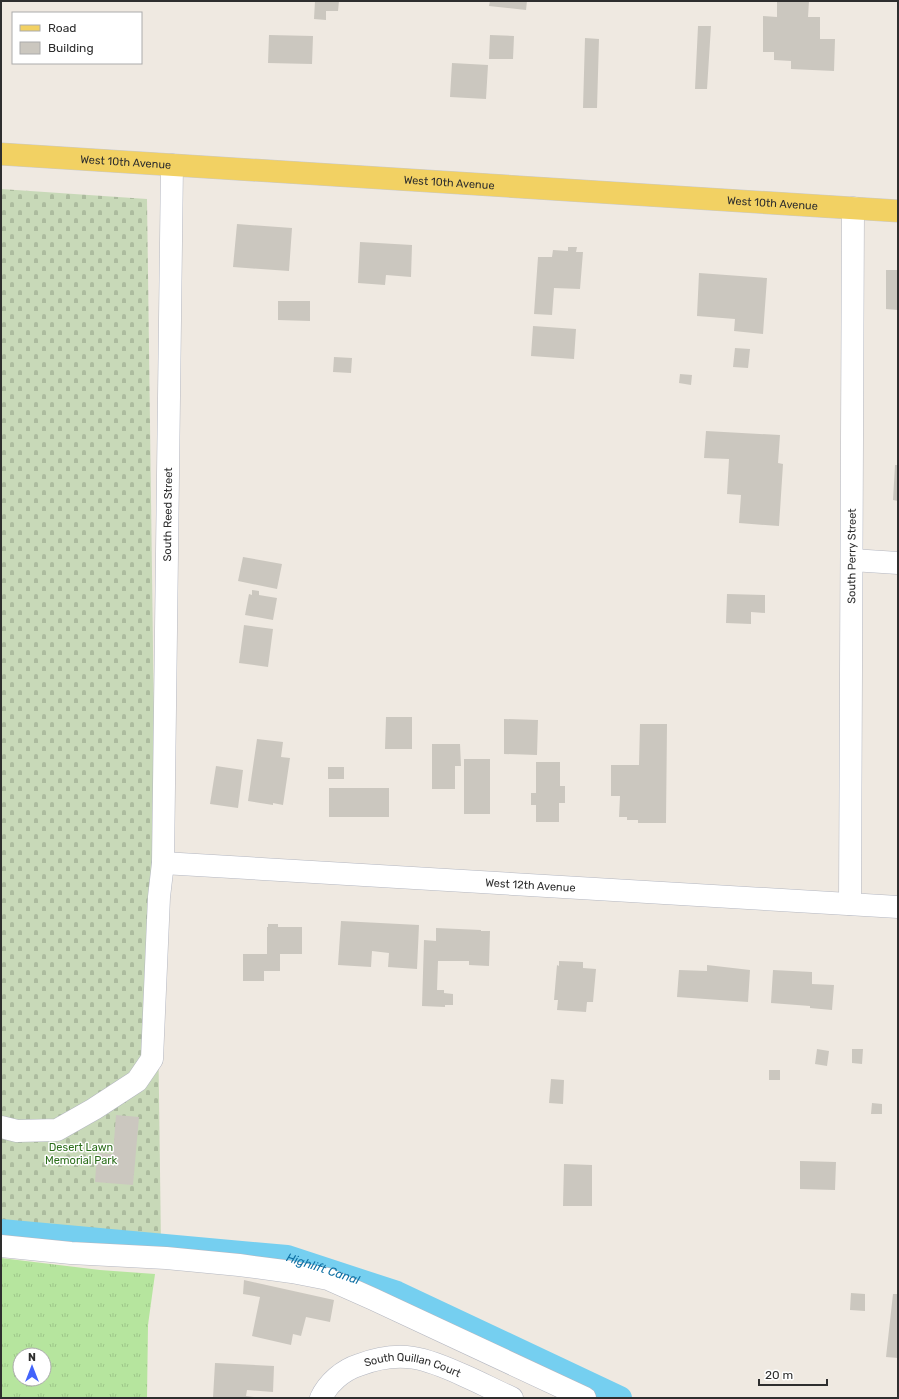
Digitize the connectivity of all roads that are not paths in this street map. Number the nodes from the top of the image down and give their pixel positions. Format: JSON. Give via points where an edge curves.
{"nodes":[{"id":1,"x":1,"y":154,"type":"edge"},
{"id":2,"x":172,"y":165,"type":"junction"},
{"id":3,"x":853,"y":208,"type":"junction"},
{"id":4,"x":898,"y":211,"type":"edge"},
{"id":5,"x":852,"y":560,"type":"junction"},
{"id":6,"x":898,"y":563,"type":"edge"},
{"id":7,"x":163,"y":863,"type":"junction"},
{"id":8,"x":850,"y":904,"type":"junction"},
{"id":9,"x":898,"y":906,"type":"edge"},
{"id":10,"x":1,"y":1127,"type":"edge"},
{"id":11,"x":1,"y":1246,"type":"edge"},
{"id":12,"x":321,"y":1398,"type":"edge"},
{"id":13,"x":512,"y":1398,"type":"edge"},
{"id":14,"x":585,"y":1398,"type":"edge"}],
"edges":[{"from":1,"to":2,"type":"main road","name":"West 10th Avenue"},
{"from":2,"to":3,"type":"main road","name":"West 10th Avenue"},
{"from":2,"to":7,"type":"street","name":"South Reed Street"},
{"from":3,"to":4,"type":"main road","name":"West 10th Avenue"},
{"from":3,"to":5,"type":"street","name":"South Perry Street"},
{"from":5,"to":6,"type":"street"},
{"from":5,"to":8,"type":"street","name":"South Perry Street"},
{"from":7,"to":8,"type":"street","name":"West 12th Avenue"},
{"from":7,"to":10,"type":"street","name":"South Reed Street","via":[[159,897],[152,1059],[137,1081],[57,1130],[17,1131]]},
{"from":8,"to":9,"type":"street","name":"West 12th Avenue"},
{"from":11,"to":14,"type":"street","via":[[239,1265],[328,1279]]},
{"from":12,"to":13,"type":"street","name":"South Quillan Court","via":[[335,1378],[350,1368],[370,1360],[410,1357],[438,1363]]}]}
